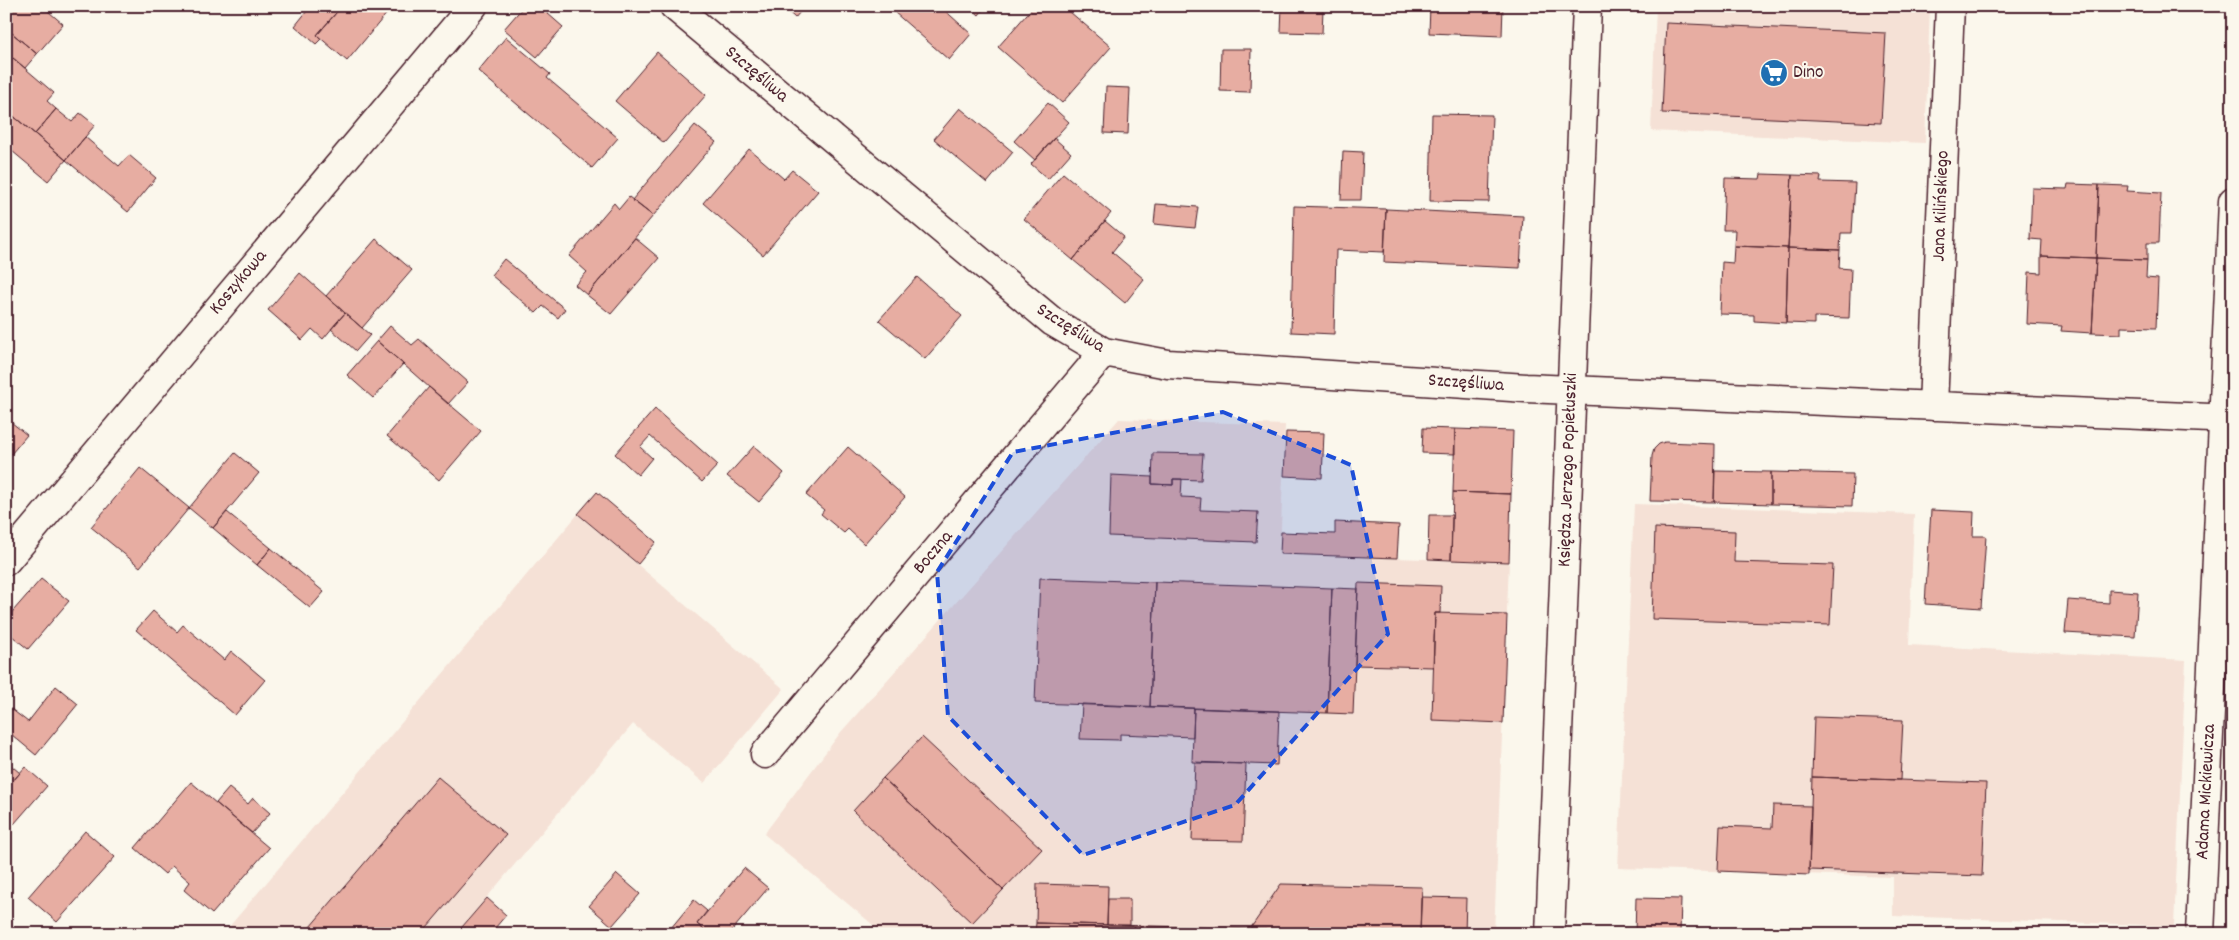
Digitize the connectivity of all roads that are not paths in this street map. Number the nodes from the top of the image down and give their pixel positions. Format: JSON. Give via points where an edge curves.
{"nodes":[{"id":1,"x":472,"y":6,"type":"edge"},
{"id":2,"x":674,"y":6,"type":"edge"},
{"id":3,"x":1587,"y":6,"type":"edge"},
{"id":4,"x":1950,"y":6,"type":"edge"},
{"id":5,"x":2233,"y":201,"type":"edge"},
{"id":6,"x":1104,"y":352,"type":"junction"},
{"id":7,"x":1573,"y":390,"type":"junction"},
{"id":8,"x":1933,"y":406,"type":"junction"},
{"id":9,"x":2228,"y":419,"type":"edge"},
{"id":10,"x":6,"y":560,"type":"edge"},
{"id":11,"x":765,"y":754,"type":"dead end"},
{"id":12,"x":1550,"y":934,"type":"edge"},
{"id":13,"x":2200,"y":934,"type":"edge"}],
"edges":[{"from":1,"to":10,"type":"street","name":"Koszykowa"},
{"from":2,"to":6,"type":"street","name":"Szczęśliwa","via":[[1053,322]]},
{"from":3,"to":7,"type":"street","name":"Księdza Jerzego Popiełuszki"},
{"from":4,"to":8,"type":"street","name":"Jana Kilińskiego"},
{"from":5,"to":9,"type":"street","name":"Adama Mickiewicza"},
{"from":6,"to":7,"type":"street","name":"Szczęśliwa","via":[[1168,364]]},
{"from":6,"to":11,"type":"street","name":"Boczna"},
{"from":7,"to":8,"type":"street"},
{"from":7,"to":12,"type":"street","name":"Księdza Jerzego Popiełuszki"},
{"from":8,"to":9,"type":"street"},
{"from":9,"to":13,"type":"street","name":"Adama Mickiewicza"}]}
